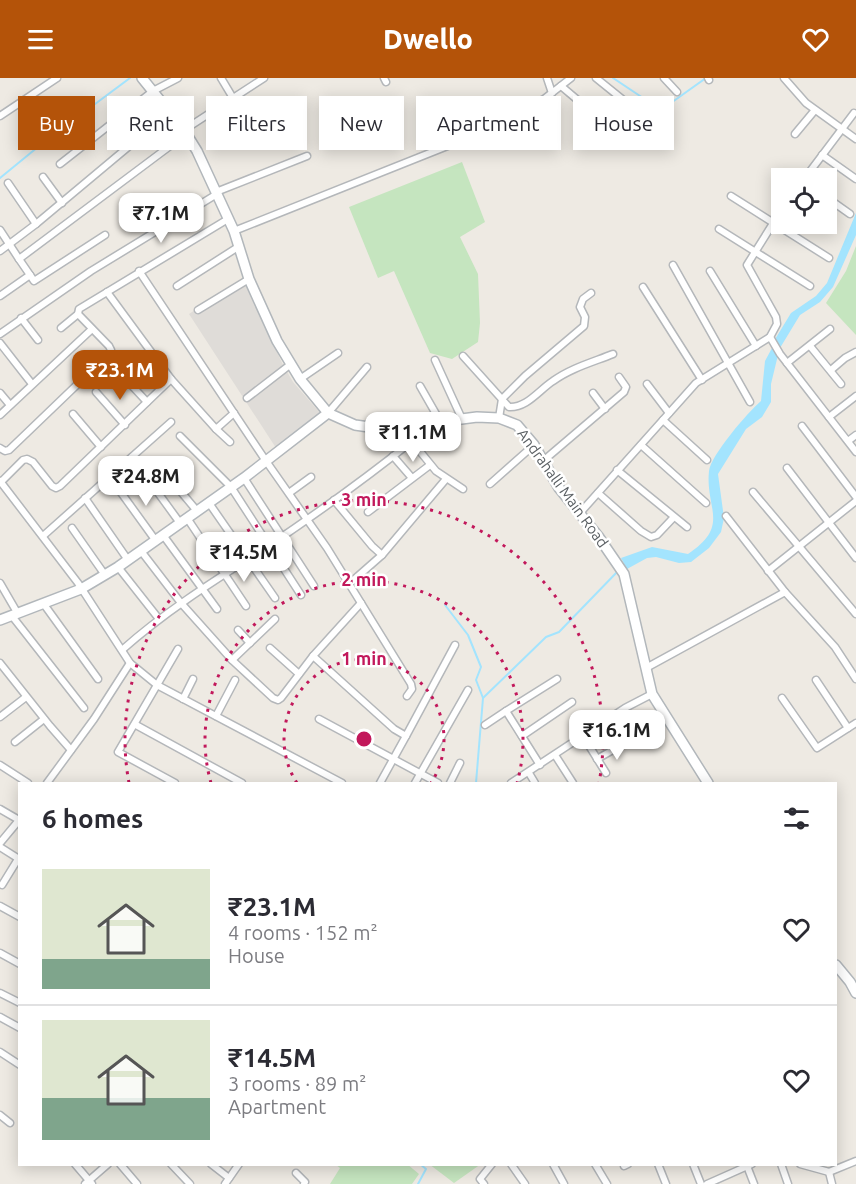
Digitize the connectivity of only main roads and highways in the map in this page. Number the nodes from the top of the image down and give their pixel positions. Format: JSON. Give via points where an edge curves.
{"nodes":[{"id":1,"x":142,"y":78,"type":"edge"},
{"id":2,"x":327,"y":413,"type":"junction"},
{"id":3,"x":0,"y":620,"type":"edge"},
{"id":4,"x":707,"y":782,"type":"edge"},
{"id":5,"x":837,"y":966,"type":"edge"},
{"id":6,"x":856,"y":993,"type":"edge"}],
"edges":[{"from":1,"to":2,"type":"main road","via":[[185,132],[234,231],[249,279],[277,341]]},
{"from":2,"to":3,"type":"main road","via":[[231,488],[118,567],[81,589]]},
{"from":2,"to":4,"type":"main road","name":"Andrahalli Main Road","via":[[355,425],[400,427],[462,418],[499,418],[517,425],[534,445],[559,489],[624,574],[652,694]]},
{"from":5,"to":6,"type":"main road"}]}
